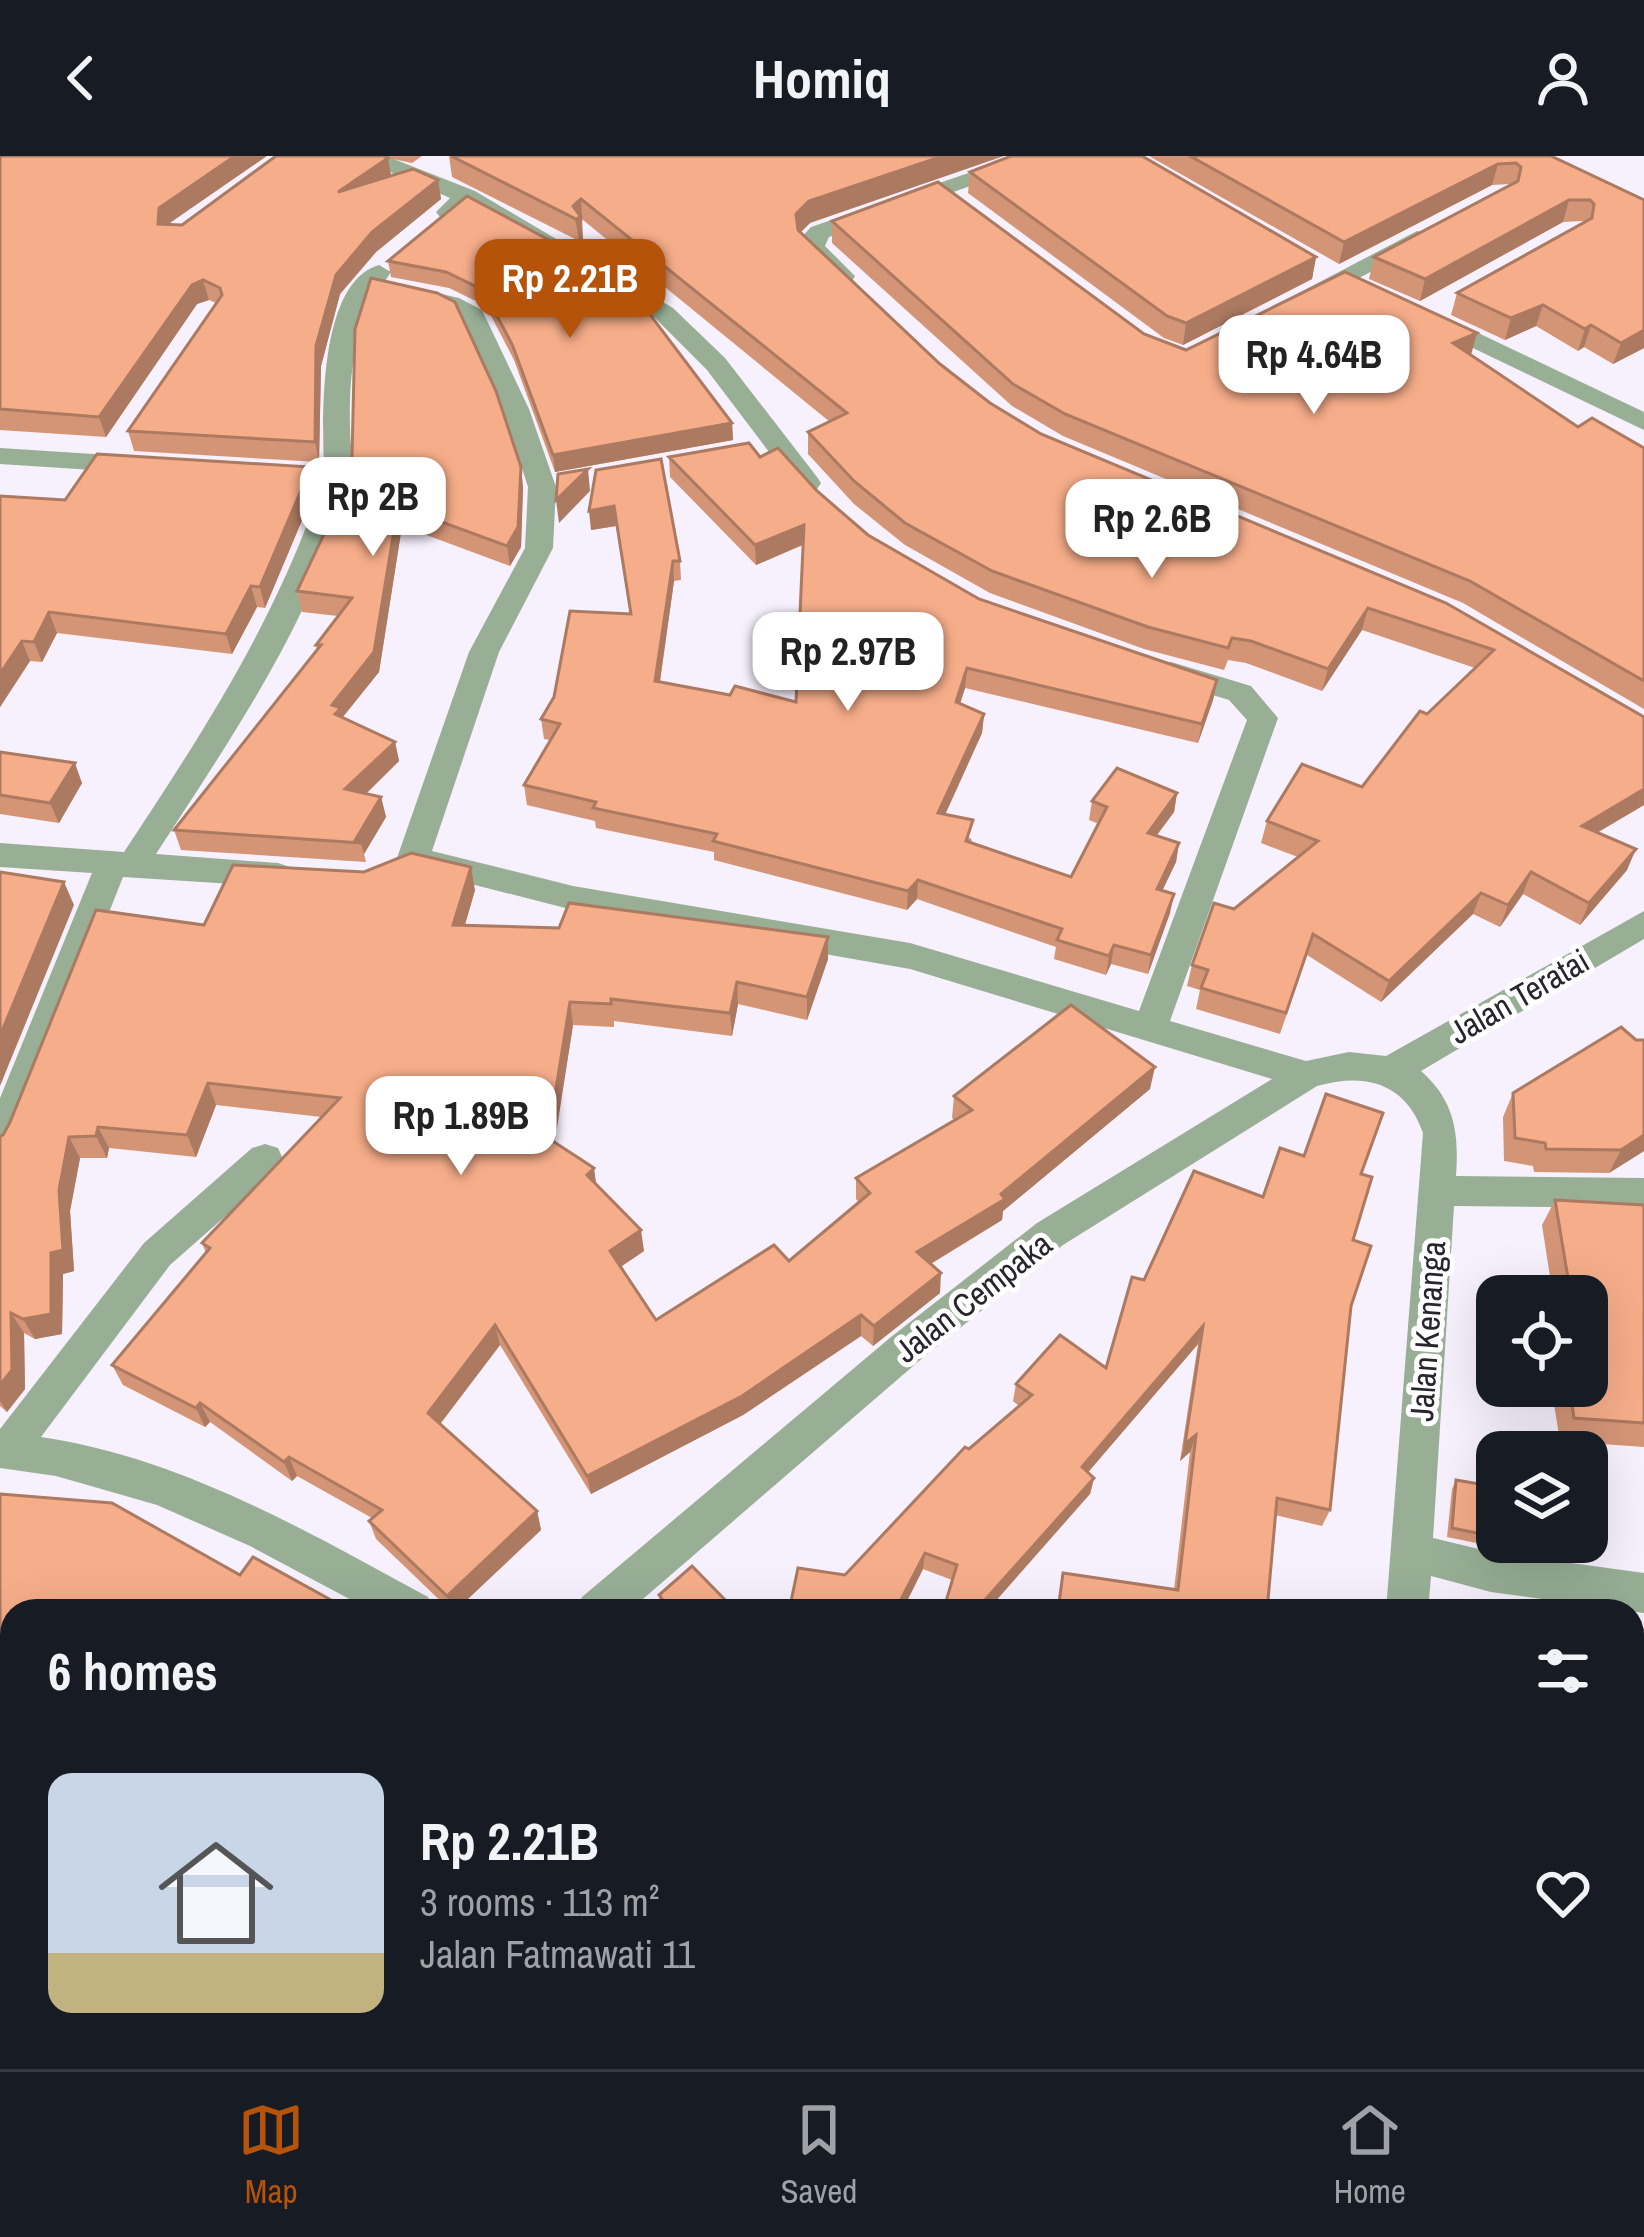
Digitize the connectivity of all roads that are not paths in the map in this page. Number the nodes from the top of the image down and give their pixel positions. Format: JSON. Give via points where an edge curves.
{"nodes":[{"id":1,"x":365,"y":156,"type":"edge"},
{"id":2,"x":1041,"y":156,"type":"edge"},
{"id":3,"x":467,"y":196,"type":"junction"},
{"id":4,"x":433,"y":226,"type":"edge"},
{"id":5,"x":1441,"y":226,"type":"edge"},
{"id":6,"x":398,"y":255,"type":"edge"},
{"id":7,"x":1306,"y":259,"type":"edge"},
{"id":8,"x":1339,"y":279,"type":"junction"},
{"id":9,"x":364,"y":284,"type":"junction"},
{"id":10,"x":865,"y":296,"type":"edge"},
{"id":11,"x":1284,"y":308,"type":"edge"},
{"id":12,"x":1644,"y":422,"type":"edge"},
{"id":13,"x":0,"y":456,"type":"edge"},
{"id":14,"x":178,"y":467,"type":"edge"},
{"id":15,"x":248,"y":471,"type":"edge"},
{"id":16,"x":338,"y":476,"type":"junction"},
{"id":17,"x":828,"y":504,"type":"edge"},
{"id":18,"x":1134,"y":662,"type":"edge"},
{"id":19,"x":0,"y":855,"type":"edge"},
{"id":20,"x":122,"y":865,"type":"junction"},
{"id":21,"x":322,"y":877,"type":"edge"},
{"id":22,"x":1644,"y":923,"type":"edge"},
{"id":23,"x":1149,"y":1030,"type":"junction"},
{"id":24,"x":1394,"y":1069,"type":"junction"},
{"id":25,"x":1306,"y":1075,"type":"junction"},
{"id":26,"x":0,"y":1142,"type":"edge"},
{"id":27,"x":265,"y":1159,"type":"dead end"},
{"id":28,"x":1437,"y":1191,"type":"junction"},
{"id":29,"x":1644,"y":1193,"type":"edge"},
{"id":30,"x":4,"y":1450,"type":"edge"},
{"id":31,"x":1412,"y":1552,"type":"junction"},
{"id":32,"x":1644,"y":1593,"type":"edge"},
{"id":33,"x":389,"y":1599,"type":"edge"},
{"id":34,"x":611,"y":1599,"type":"edge"},
{"id":35,"x":1408,"y":1599,"type":"edge"}],
"edges":[{"from":1,"to":3,"type":"street"},
{"from":2,"to":10,"type":"street","via":[[950,198],[812,239]]},
{"from":3,"to":4,"type":"street"},
{"from":3,"to":17,"type":"street","via":[[664,313],[716,364],[764,448]]},
{"from":5,"to":8,"type":"street"},
{"from":6,"to":9,"type":"street"},
{"from":7,"to":8,"type":"street"},
{"from":8,"to":11,"type":"street"},
{"from":8,"to":12,"type":"street","via":[[1412,305]]},
{"from":9,"to":16,"type":"street","via":[[336,392]]},
{"from":9,"to":23,"type":"street","via":[[473,315],[554,485],[539,548],[484,652],[402,864],[910,956]]},
{"from":13,"to":14,"type":"street","via":[[113,454]]},
{"from":15,"to":16,"type":"street"},
{"from":16,"to":20,"type":"street","via":[[282,626]]},
{"from":18,"to":23,"type":"street","via":[[1240,693],[1263,718]]},
{"from":19,"to":20,"type":"street"},
{"from":20,"to":21,"type":"street"},
{"from":20,"to":26,"type":"street"},
{"from":22,"to":24,"type":"street","name":"Jalan Teratai"},
{"from":23,"to":25,"type":"street"},
{"from":24,"to":25,"type":"street","name":"Jalan Cempaka","via":[[1354,1063]]},
{"from":24,"to":28,"type":"street","name":"Jalan Kenanga","via":[[1418,1087],[1437,1118]]},
{"from":25,"to":34,"type":"street","name":"Jalan Cempaka","via":[[1050,1234]]},
{"from":27,"to":30,"type":"street","via":[[166,1244]]},
{"from":28,"to":29,"type":"street"},
{"from":28,"to":31,"type":"street","name":"Jalan Kenanga"},
{"from":30,"to":33,"type":"street","via":[[150,1480]]},
{"from":31,"to":32,"type":"street"},
{"from":31,"to":35,"type":"street","name":"Jalan Kenanga"}]}
